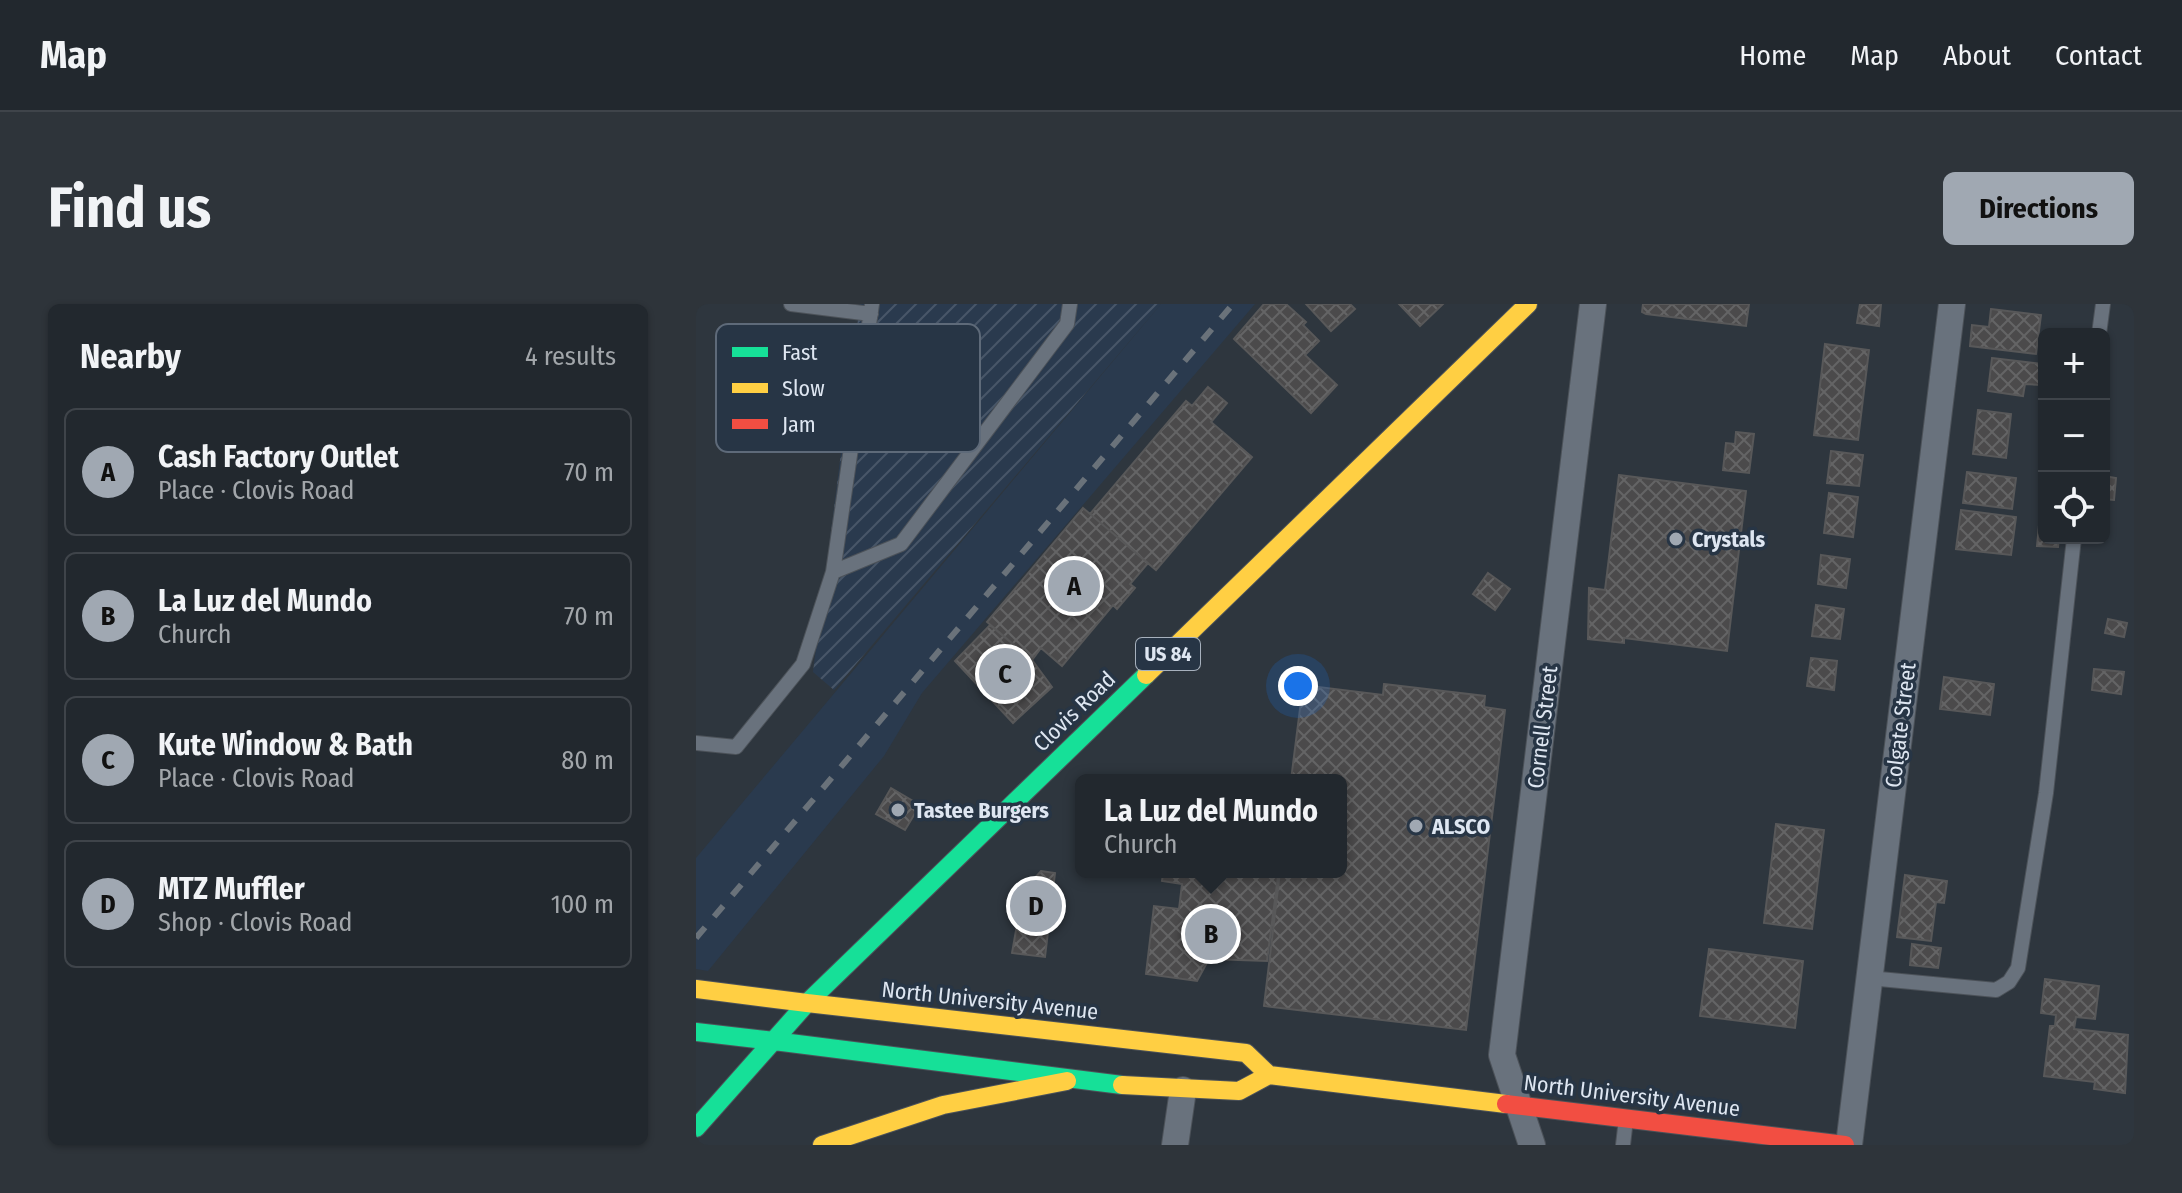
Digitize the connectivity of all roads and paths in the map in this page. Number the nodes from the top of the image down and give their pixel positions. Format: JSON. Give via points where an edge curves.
{"nodes":[{"id":1,"x":791,"y":304,"type":"edge"},
{"id":2,"x":1070,"y":304,"type":"edge"},
{"id":3,"x":1528,"y":304,"type":"edge"},
{"id":4,"x":1593,"y":304,"type":"edge"},
{"id":5,"x":1952,"y":304,"type":"edge"},
{"id":6,"x":2103,"y":304,"type":"edge"},
{"id":7,"x":871,"y":309,"type":"edge"},
{"id":8,"x":2100,"y":328,"type":"edge"},
{"id":9,"x":980,"y":439,"type":"edge"},
{"id":10,"x":850,"y":452,"type":"edge"},
{"id":11,"x":970,"y":452,"type":"edge"},
{"id":12,"x":2073,"y":544,"type":"edge"},
{"id":13,"x":833,"y":572,"type":"junction"},
{"id":14,"x":696,"y":743,"type":"edge"},
{"id":15,"x":1869,"y":978,"type":"junction"},
{"id":16,"x":696,"y":989,"type":"edge"},
{"id":17,"x":807,"y":1003,"type":"junction"},
{"id":18,"x":696,"y":1032,"type":"edge"},
{"id":19,"x":774,"y":1041,"type":"junction"},
{"id":20,"x":1269,"y":1075,"type":"junction"},
{"id":21,"x":1067,"y":1081,"type":"junction"},
{"id":22,"x":1183,"y":1090,"type":"junction"},
{"id":23,"x":1521,"y":1106,"type":"junction"},
{"id":24,"x":1627,"y":1118,"type":"junction"},
{"id":25,"x":696,"y":1128,"type":"edge"},
{"id":26,"x":1749,"y":1139,"type":"edge"},
{"id":27,"x":822,"y":1145,"type":"edge"},
{"id":28,"x":1175,"y":1145,"type":"edge"},
{"id":29,"x":1532,"y":1145,"type":"edge"},
{"id":30,"x":1623,"y":1145,"type":"edge"},
{"id":31,"x":1847,"y":1145,"type":"edge"}],
"edges":[{"from":1,"to":7,"type":"lane"},
{"from":2,"to":9,"type":"lane","via":[[1067,324]]},
{"from":3,"to":17,"type":"main road","name":"Clovis Road","number":"US 84"},
{"from":4,"to":23,"type":"street","name":"Cornell Street","via":[[1502,1055]]},
{"from":5,"to":15,"type":"street","name":"Colgate Street"},
{"from":6,"to":8,"type":"lane"},
{"from":10,"to":13,"type":"lane"},
{"from":11,"to":13,"type":"lane","via":[[901,544]]},
{"from":12,"to":15,"type":"lane","via":[[2046,793],[2018,968],[1996,990]]},
{"from":13,"to":14,"type":"lane","via":[[803,664],[736,747]]},
{"from":15,"to":31,"type":"street","name":"Colgate Street"},
{"from":16,"to":17,"type":"main road","name":"North University Avenue"},
{"from":17,"to":19,"type":"main road","name":"Clovis Road","number":"US 84"},
{"from":17,"to":20,"type":"main road","name":"North University Avenue","via":[[1246,1053]]},
{"from":18,"to":19,"type":"main road"},
{"from":19,"to":21,"type":"main road"},
{"from":19,"to":25,"type":"main road","name":"Clovis Road","number":"US 84"},
{"from":20,"to":22,"type":"main road","via":[[1239,1091]]},
{"from":20,"to":23,"type":"main road","name":"North University Avenue"},
{"from":21,"to":22,"type":"main road"},
{"from":21,"to":27,"type":"main road","via":[[943,1105]]},
{"from":22,"to":28,"type":"street"},
{"from":23,"to":24,"type":"main road","name":"North University Avenue"},
{"from":23,"to":29,"type":"street","name":"Cornell Street"},
{"from":24,"to":26,"type":"main road","name":"North University Avenue"},
{"from":24,"to":30,"type":"lane"},
{"from":26,"to":31,"type":"main road","name":"North University Avenue"}]}
